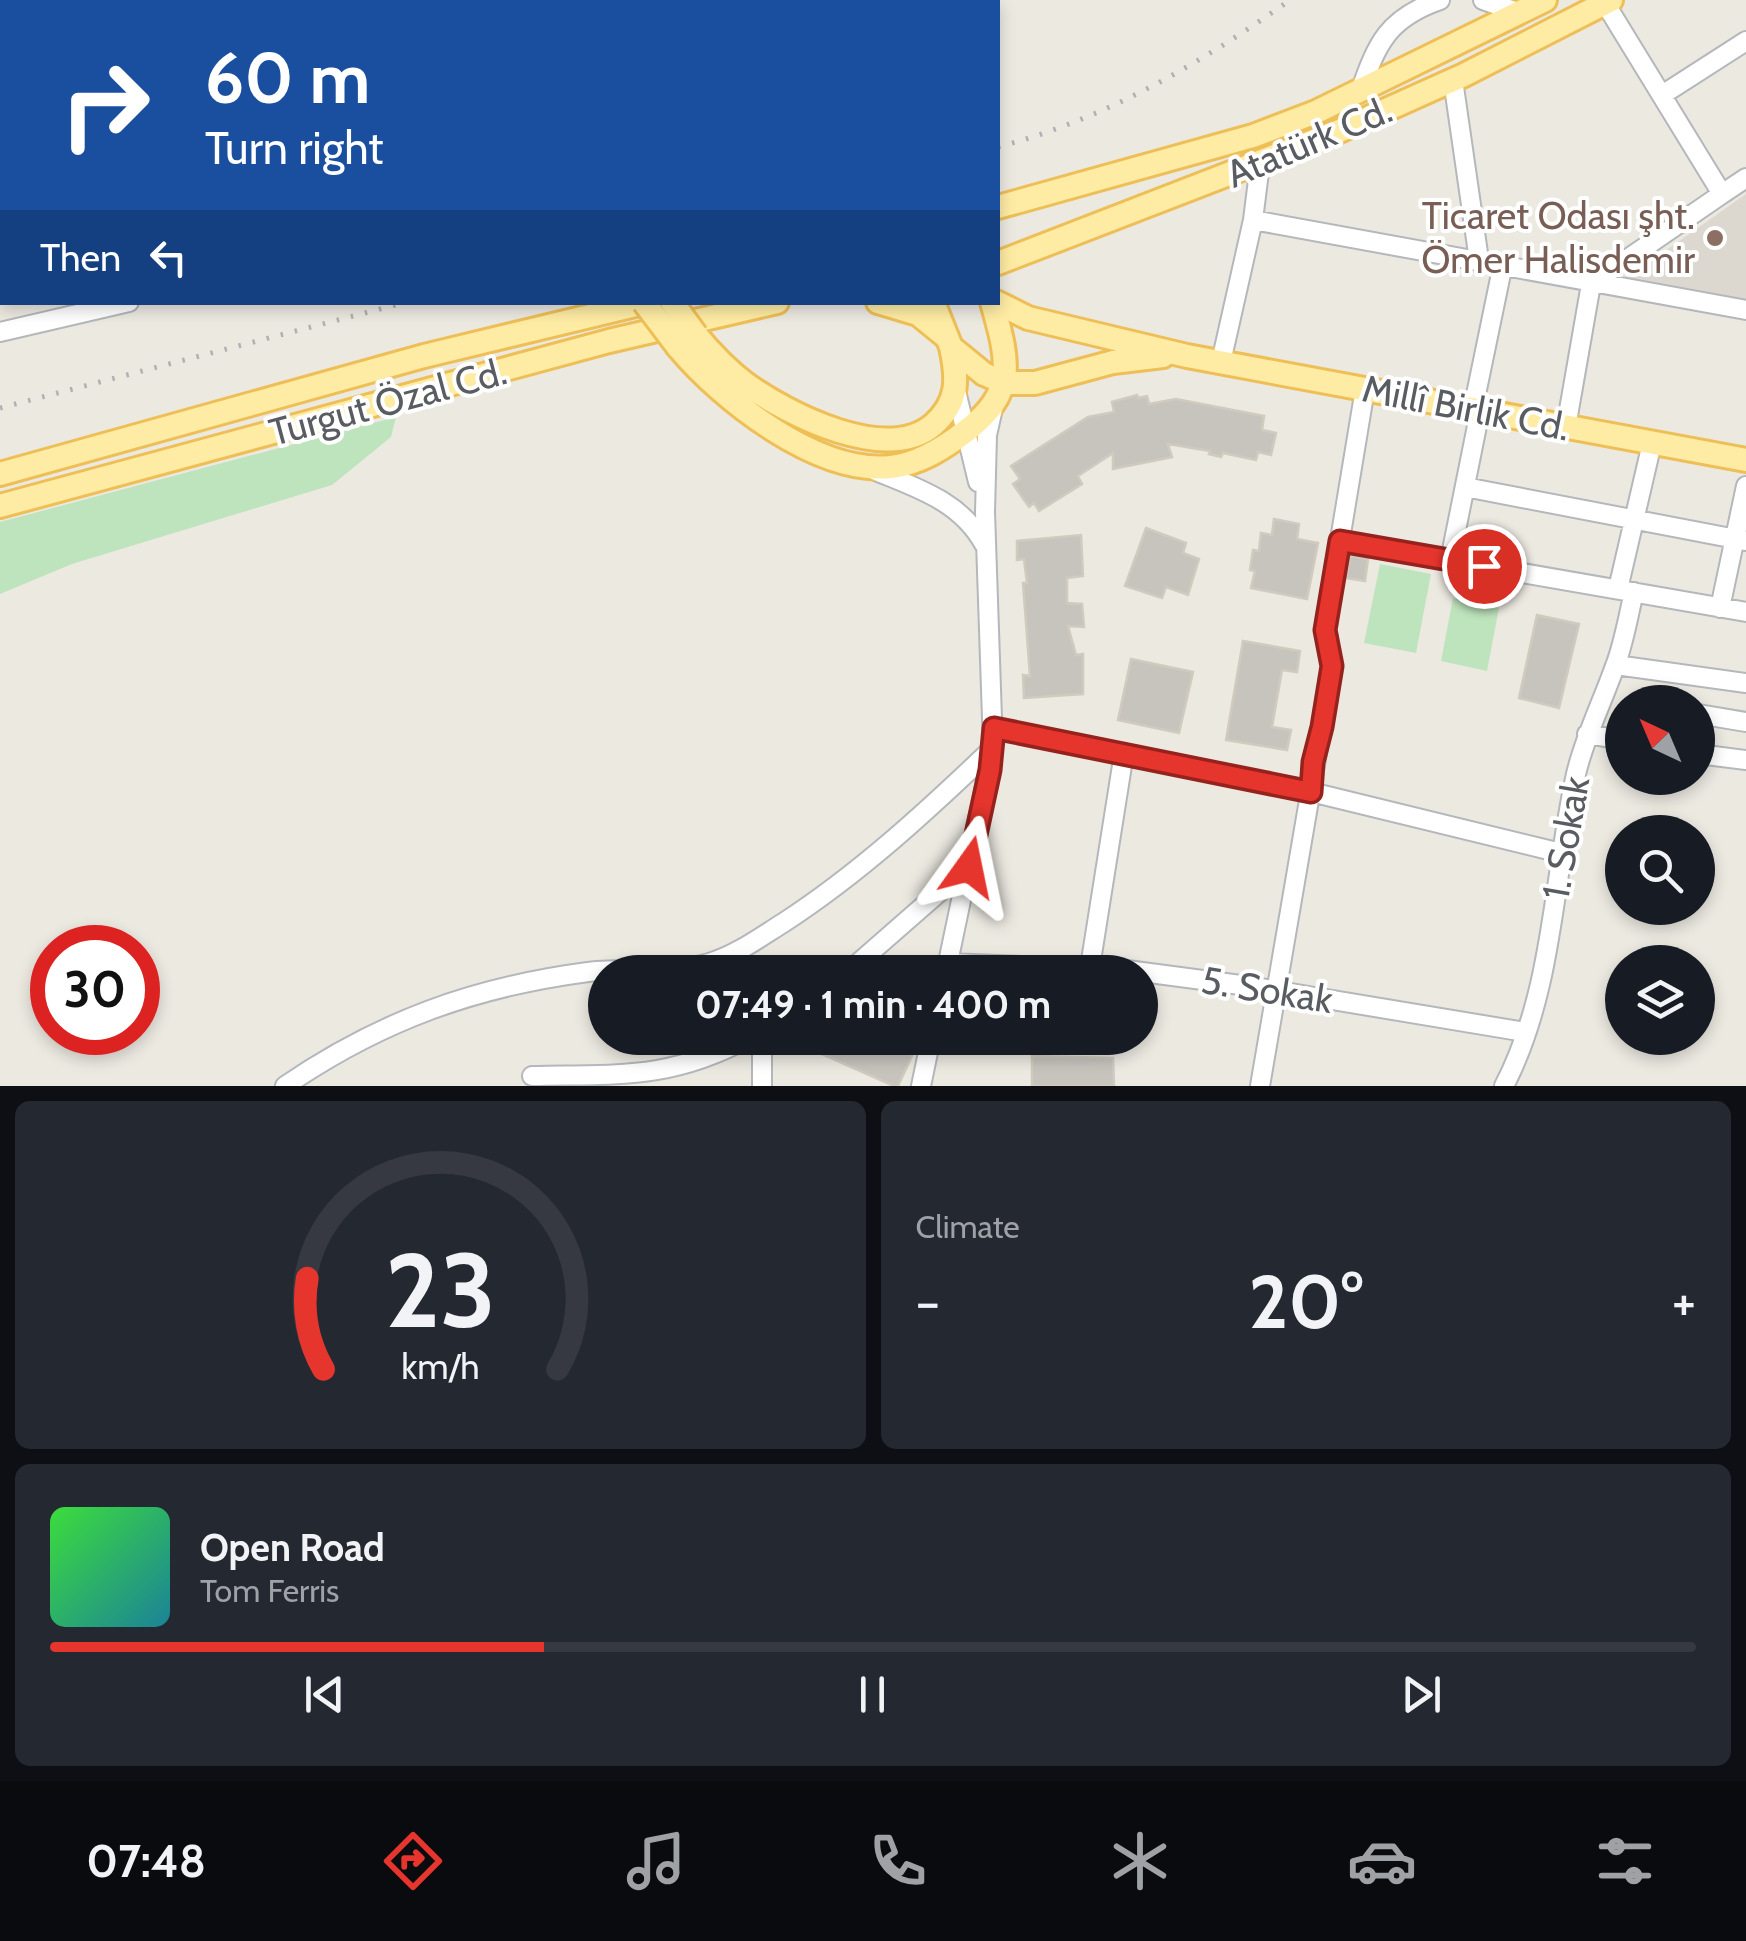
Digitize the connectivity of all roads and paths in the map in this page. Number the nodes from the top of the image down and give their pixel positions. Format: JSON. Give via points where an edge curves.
{"nodes":[{"id":1,"x":1440,"y":0,"type":"edge"},
{"id":2,"x":1483,"y":0,"type":"edge"},
{"id":3,"x":1546,"y":0,"type":"edge"},
{"id":4,"x":1608,"y":2,"type":"edge"},
{"id":5,"x":1520,"y":13,"type":"junction"},
{"id":6,"x":1746,"y":41,"type":"edge"},
{"id":7,"x":1453,"y":80,"type":"junction"},
{"id":8,"x":1360,"y":92,"type":"junction"},
{"id":9,"x":1662,"y":95,"type":"junction"},
{"id":10,"x":1260,"y":164,"type":"junction"},
{"id":11,"x":1746,"y":178,"type":"edge"},
{"id":12,"x":1722,"y":194,"type":"junction"},
{"id":13,"x":1000,"y":206,"type":"edge"},
{"id":14,"x":1253,"y":220,"type":"junction"},
{"id":15,"x":1478,"y":260,"type":"junction"},
{"id":16,"x":1000,"y":262,"type":"edge"},
{"id":17,"x":1504,"y":264,"type":"junction"},
{"id":18,"x":1592,"y":284,"type":"junction"},
{"id":19,"x":102,"y":305,"type":"edge"},
{"id":20,"x":634,"y":305,"type":"edge"},
{"id":21,"x":649,"y":305,"type":"edge"},
{"id":22,"x":673,"y":305,"type":"edge"},
{"id":23,"x":764,"y":305,"type":"edge"},
{"id":24,"x":888,"y":305,"type":"edge"},
{"id":25,"x":934,"y":305,"type":"edge"},
{"id":26,"x":995,"y":305,"type":"edge"},
{"id":27,"x":1000,"y":305,"type":"edge"},
{"id":28,"x":1746,"y":310,"type":"edge"},
{"id":29,"x":39,"y":312,"type":"edge"},
{"id":30,"x":0,"y":332,"type":"edge"},
{"id":31,"x":687,"y":341,"type":"junction"},
{"id":32,"x":949,"y":342,"type":"junction"},
{"id":33,"x":1187,"y":356,"type":"junction"},
{"id":34,"x":1221,"y":362,"type":"junction"},
{"id":35,"x":1364,"y":389,"type":"junction"},
{"id":36,"x":1000,"y":392,"type":"junction"},
{"id":37,"x":1476,"y":410,"type":"junction"},
{"id":38,"x":966,"y":425,"type":"junction"},
{"id":39,"x":1566,"y":426,"type":"junction"},
{"id":40,"x":1652,"y":443,"type":"junction"},
{"id":41,"x":1746,"y":460,"type":"edge"},
{"id":42,"x":861,"y":466,"type":"junction"},
{"id":43,"x":0,"y":474,"type":"edge"},
{"id":44,"x":1746,"y":486,"type":"edge"},
{"id":45,"x":1465,"y":487,"type":"junction"},
{"id":46,"x":0,"y":506,"type":"edge"},
{"id":47,"x":1634,"y":520,"type":"junction"},
{"id":48,"x":1741,"y":540,"type":"edge"},
{"id":49,"x":1340,"y":541,"type":"junction"},
{"id":50,"x":987,"y":549,"type":"junction"},
{"id":51,"x":1450,"y":560,"type":"junction"},
{"id":52,"x":1626,"y":591,"type":"junction"},
{"id":53,"x":1720,"y":608,"type":"junction"},
{"id":54,"x":1746,"y":612,"type":"edge"},
{"id":55,"x":1616,"y":665,"type":"junction"},
{"id":56,"x":1746,"y":683,"type":"edge"},
{"id":57,"x":1600,"y":699,"type":"junction"},
{"id":58,"x":1605,"y":700,"type":"edge"},
{"id":59,"x":1715,"y":717,"type":"edge"},
{"id":60,"x":1746,"y":722,"type":"edge"},
{"id":61,"x":994,"y":728,"type":"junction"},
{"id":62,"x":1587,"y":734,"type":"junction"},
{"id":63,"x":1605,"y":737,"type":"edge"},
{"id":64,"x":993,"y":748,"type":"junction"},
{"id":65,"x":1124,"y":753,"type":"junction"},
{"id":66,"x":1715,"y":756,"type":"edge"},
{"id":67,"x":1746,"y":760,"type":"edge"},
{"id":68,"x":1311,"y":792,"type":"junction"},
{"id":69,"x":1561,"y":853,"type":"junction"},
{"id":70,"x":969,"y":867,"type":"junction"},
{"id":71,"x":871,"y":955,"type":"edge"},
{"id":72,"x":950,"y":955,"type":"edge"},
{"id":73,"x":1092,"y":955,"type":"edge"},
{"id":74,"x":1158,"y":976,"type":"edge"},
{"id":75,"x":1274,"y":990,"type":"junction"},
{"id":76,"x":1525,"y":1032,"type":"junction"},
{"id":77,"x":713,"y":1055,"type":"edge"},
{"id":78,"x":762,"y":1055,"type":"edge"},
{"id":79,"x":927,"y":1055,"type":"edge"},
{"id":80,"x":532,"y":1076,"type":"dead end"},
{"id":81,"x":596,"y":1080,"type":"edge"},
{"id":82,"x":285,"y":1086,"type":"edge"},
{"id":83,"x":762,"y":1086,"type":"edge"},
{"id":84,"x":920,"y":1086,"type":"edge"},
{"id":85,"x":1260,"y":1086,"type":"edge"},
{"id":86,"x":1504,"y":1086,"type":"edge"}],
"edges":[{"from":1,"to":8,"type":"street","via":[[1393,24],[1375,49]]},
{"from":2,"to":5,"type":"street"},
{"from":3,"to":5,"type":"main road","name":"Atatürk Cd."},
{"from":4,"to":7,"type":"main road","name":"Atatürk Cd."},
{"from":4,"to":9,"type":"street"},
{"from":5,"to":8,"type":"main road","name":"Atatürk Cd."},
{"from":6,"to":9,"type":"street"},
{"from":7,"to":10,"type":"main road","name":"Atatürk Cd."},
{"from":7,"to":15,"type":"street"},
{"from":8,"to":13,"type":"main road","name":"Atatürk Cd.","via":[[1252,136]]},
{"from":9,"to":12,"type":"street"},
{"from":10,"to":14,"type":"street"},
{"from":10,"to":16,"type":"main road","name":"Atatürk Cd."},
{"from":11,"to":12,"type":"street"},
{"from":12,"to":18,"type":"street"},
{"from":14,"to":15,"type":"street"},
{"from":14,"to":34,"type":"street"},
{"from":15,"to":17,"type":"street"},
{"from":17,"to":18,"type":"street"},
{"from":17,"to":37,"type":"street"},
{"from":18,"to":28,"type":"street"},
{"from":18,"to":39,"type":"street"},
{"from":19,"to":29,"type":"street"},
{"from":20,"to":43,"type":"main road","name":"Turgut Özal Cd."},
{"from":21,"to":31,"type":"main road","bridge":true},
{"from":22,"to":31,"type":"main road","bridge":true},
{"from":23,"to":46,"type":"main road","name":"Turgut Özal Cd."},
{"from":24,"to":32,"type":"main road","via":[[918,314]]},
{"from":25,"to":32,"type":"main road"},
{"from":26,"to":36,"type":"main road","via":[[1004,346]]},
{"from":27,"to":33,"type":"main road","name":"Millî Birlik Cd.","via":[[1028,318]]},
{"from":29,"to":30,"type":"street"},
{"from":31,"to":38,"type":"main road","via":[[764,396],[869,439],[896,441]]},
{"from":31,"to":42,"type":"main road","via":[[711,384],[744,412]]},
{"from":32,"to":36,"type":"main road"},
{"from":32,"to":38,"type":"main road"},
{"from":33,"to":34,"type":"main road","name":"Millî Birlik Cd."},
{"from":33,"to":36,"type":"main road","name":"Millî Birlik Cd.","via":[[1137,358]]},
{"from":34,"to":35,"type":"main road","name":"Millî Birlik Cd."},
{"from":35,"to":37,"type":"main road","name":"Millî Birlik Cd."},
{"from":35,"to":49,"type":"street"},
{"from":36,"to":38,"type":"main road"},
{"from":37,"to":39,"type":"main road","name":"Millî Birlik Cd."},
{"from":37,"to":45,"type":"street"},
{"from":38,"to":42,"type":"main road","via":[[916,462]]},
{"from":38,"to":50,"type":"street"},
{"from":39,"to":40,"type":"main road","name":"Millî Birlik Cd."},
{"from":40,"to":41,"type":"main road","name":"Millî Birlik Cd."},
{"from":40,"to":47,"type":"street"},
{"from":42,"to":50,"type":"street","via":[[950,505]]},
{"from":44,"to":48,"type":"street"},
{"from":45,"to":47,"type":"street"},
{"from":45,"to":51,"type":"street"},
{"from":47,"to":48,"type":"street"},
{"from":47,"to":52,"type":"street","name":"1. Sokak"},
{"from":48,"to":53,"type":"street"},
{"from":49,"to":51,"type":"street"},
{"from":49,"to":68,"type":"street","via":[[1325,630],[1332,666]]},
{"from":50,"to":61,"type":"street"},
{"from":51,"to":52,"type":"street"},
{"from":52,"to":53,"type":"street"},
{"from":52,"to":55,"type":"street","name":"1. Sokak"},
{"from":53,"to":54,"type":"street"},
{"from":55,"to":56,"type":"street"},
{"from":55,"to":57,"type":"street","name":"1. Sokak"},
{"from":57,"to":58,"type":"street"},
{"from":57,"to":62,"type":"street","name":"1. Sokak"},
{"from":59,"to":60,"type":"street"},
{"from":61,"to":64,"type":"street"},
{"from":61,"to":65,"type":"street"},
{"from":62,"to":63,"type":"street"},
{"from":62,"to":69,"type":"street","name":"1. Sokak"},
{"from":64,"to":70,"type":"street"},
{"from":64,"to":82,"type":"street","via":[[880,851],[747,947],[672,970],[599,971],[493,988],[375,1031]]},
{"from":65,"to":68,"type":"street"},
{"from":65,"to":73,"type":"street"},
{"from":66,"to":67,"type":"street"},
{"from":68,"to":69,"type":"street"},
{"from":68,"to":75,"type":"street"},
{"from":69,"to":76,"type":"street","name":"1. Sokak","via":[[1546,958]]},
{"from":70,"to":71,"type":"street"},
{"from":70,"to":72,"type":"street"},
{"from":74,"to":75,"type":"street","name":"5. Sokak"},
{"from":75,"to":76,"type":"street","name":"5. Sokak"},
{"from":75,"to":85,"type":"street"},
{"from":76,"to":86,"type":"street","name":"1. Sokak"},
{"from":77,"to":81,"type":"street"},
{"from":78,"to":83,"type":"street"},
{"from":79,"to":84,"type":"street"},
{"from":80,"to":81,"type":"street"}]}
